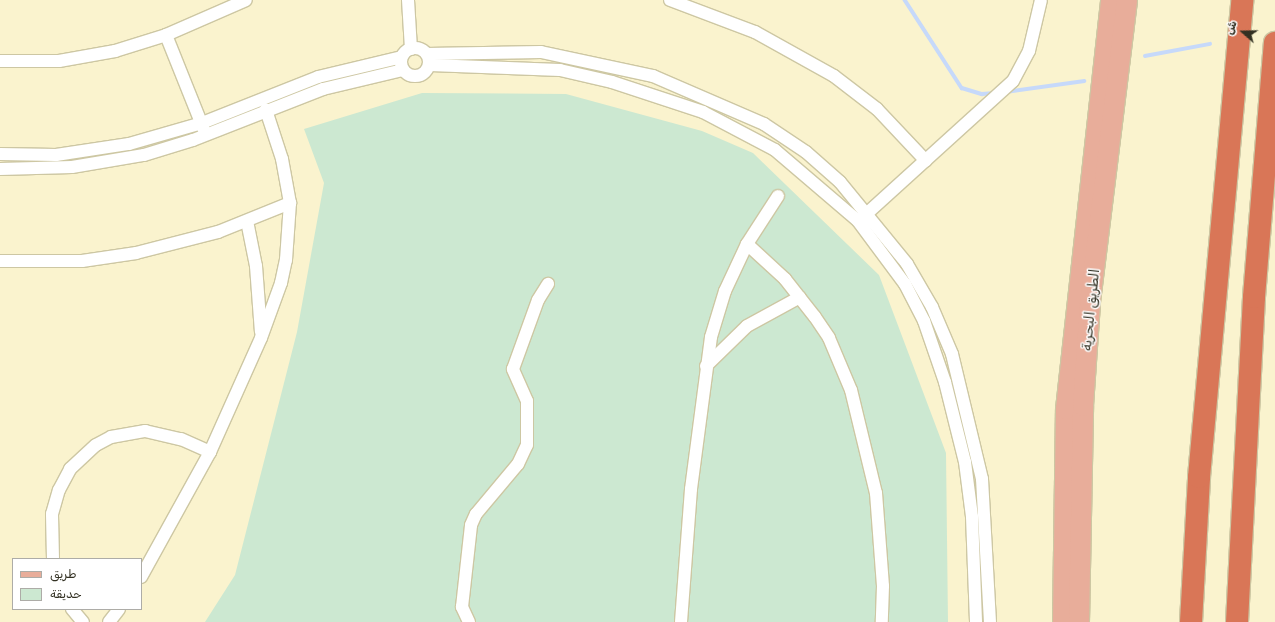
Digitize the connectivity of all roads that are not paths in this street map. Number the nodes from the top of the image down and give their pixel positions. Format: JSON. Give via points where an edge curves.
{"nodes":[{"id":1,"x":246,"y":0,"type":"edge"},
{"id":2,"x":408,"y":0,"type":"edge"},
{"id":3,"x":670,"y":0,"type":"edge"},
{"id":4,"x":1040,"y":0,"type":"edge"},
{"id":5,"x":1110,"y":0,"type":"edge"},
{"id":6,"x":1127,"y":0,"type":"edge"},
{"id":7,"x":1242,"y":0,"type":"edge"},
{"id":8,"x":166,"y":34,"type":"junction"},
{"id":9,"x":1275,"y":43,"type":"edge"},
{"id":10,"x":406,"y":53,"type":"junction"},
{"id":11,"x":428,"y":59,"type":"junction"},
{"id":12,"x":0,"y":61,"type":"edge"},
{"id":13,"x":403,"y":70,"type":"junction"},
{"id":14,"x":266,"y":110,"type":"junction"},
{"id":15,"x":202,"y":123,"type":"junction"},
{"id":16,"x":206,"y":135,"type":"junction"},
{"id":17,"x":0,"y":154,"type":"edge"},
{"id":18,"x":926,"y":161,"type":"junction"},
{"id":19,"x":0,"y":169,"type":"edge"},
{"id":20,"x":778,"y":196,"type":"dead end"},
{"id":21,"x":290,"y":203,"type":"junction"},
{"id":22,"x":868,"y":212,"type":"junction"},
{"id":23,"x":246,"y":221,"type":"junction"},
{"id":24,"x":858,"y":221,"type":"junction"},
{"id":25,"x":747,"y":244,"type":"junction"},
{"id":26,"x":0,"y":261,"type":"edge"},
{"id":27,"x":548,"y":284,"type":"dead end"},
{"id":28,"x":800,"y":297,"type":"junction"},
{"id":29,"x":261,"y":338,"type":"junction"},
{"id":30,"x":706,"y":366,"type":"junction"},
{"id":31,"x":210,"y":452,"type":"junction"},
{"id":32,"x":53,"y":558,"type":"edge"},
{"id":33,"x":142,"y":575,"type":"edge"},
{"id":34,"x":73,"y":610,"type":"edge"},
{"id":35,"x":118,"y":610,"type":"edge"},
{"id":36,"x":84,"y":622,"type":"edge"},
{"id":37,"x":109,"y":622,"type":"edge"},
{"id":38,"x":469,"y":622,"type":"edge"},
{"id":39,"x":681,"y":622,"type":"edge"},
{"id":40,"x":882,"y":622,"type":"edge"},
{"id":41,"x":976,"y":622,"type":"edge"},
{"id":42,"x":990,"y":622,"type":"edge"},
{"id":43,"x":1063,"y":622,"type":"edge"},
{"id":44,"x":1079,"y":622,"type":"edge"},
{"id":45,"x":1192,"y":622,"type":"edge"},
{"id":46,"x":1237,"y":622,"type":"edge"}],
"edges":[{"from":1,"to":8,"type":"street"},
{"from":2,"to":10,"type":"street"},
{"from":3,"to":18,"type":"street","via":[[755,32],[834,76],[877,109]]},
{"from":4,"to":18,"type":"street","via":[[1025,61],[1004,91]]},
{"from":5,"to":43,"type":"main road","name":"الطريق البحرية","via":[[1066,409]]},
{"from":6,"to":44,"type":"main road","name":"الطريق البحرية","via":[[1090,302],[1083,406]]},
{"from":7,"to":45,"type":"highway","via":[[1199,477]]},
{"from":8,"to":12,"type":"street","via":[[91,56],[31,63]]},
{"from":8,"to":15,"type":"street"},
{"from":9,"to":46,"type":"highway","via":[[1254,297]]},
{"from":10,"to":11,"type":"street"},
{"from":10,"to":13,"type":"street"},
{"from":10,"to":15,"type":"street","via":[[318,77]]},
{"from":11,"to":13,"type":"street","via":[[418,76]]},
{"from":11,"to":22,"type":"street","via":[[541,52],[596,62],[672,82],[738,111],[791,142],[824,167]]},
{"from":11,"to":24,"type":"street","via":[[560,70],[612,82],[696,109],[744,130],[775,150]]},
{"from":13,"to":14,"type":"street","via":[[323,89]]},
{"from":14,"to":16,"type":"street"},
{"from":14,"to":21,"type":"street","via":[[282,159]]},
{"from":15,"to":16,"type":"street"},
{"from":15,"to":17,"type":"street","via":[[83,153]]},
{"from":16,"to":19,"type":"street","via":[[161,151],[111,161],[57,169]]},
{"from":18,"to":22,"type":"street"},
{"from":20,"to":25,"type":"street"},
{"from":21,"to":23,"type":"street"},
{"from":21,"to":29,"type":"street","via":[[286,260]]},
{"from":22,"to":24,"type":"street"},
{"from":22,"to":42,"type":"street","via":[[920,285],[942,329],[959,377],[974,437],[986,507]]},
{"from":23,"to":26,"type":"street","via":[[186,241],[110,257],[82,261]]},
{"from":23,"to":29,"type":"street","via":[[256,266]]},
{"from":24,"to":41,"type":"street","via":[[908,290],[924,321],[946,382],[962,450],[971,510]]},
{"from":25,"to":28,"type":"street"},
{"from":25,"to":30,"type":"street","via":[[721,302]]},
{"from":27,"to":38,"type":"street","via":[[538,300],[513,369],[527,401],[527,445],[518,464],[476,514],[471,525],[462,607]]},
{"from":28,"to":30,"type":"street","via":[[747,326]]},
{"from":28,"to":40,"type":"street","via":[[829,338],[860,416],[880,524]]},
{"from":29,"to":31,"type":"street"},
{"from":30,"to":39,"type":"street"},
{"from":31,"to":32,"type":"street","via":[[181,439],[145,431],[112,436],[96,445],[70,469],[59,490],[52,514]]},
{"from":31,"to":33,"type":"street"},
{"from":34,"to":36,"type":"street"},
{"from":35,"to":37,"type":"street"}]}
